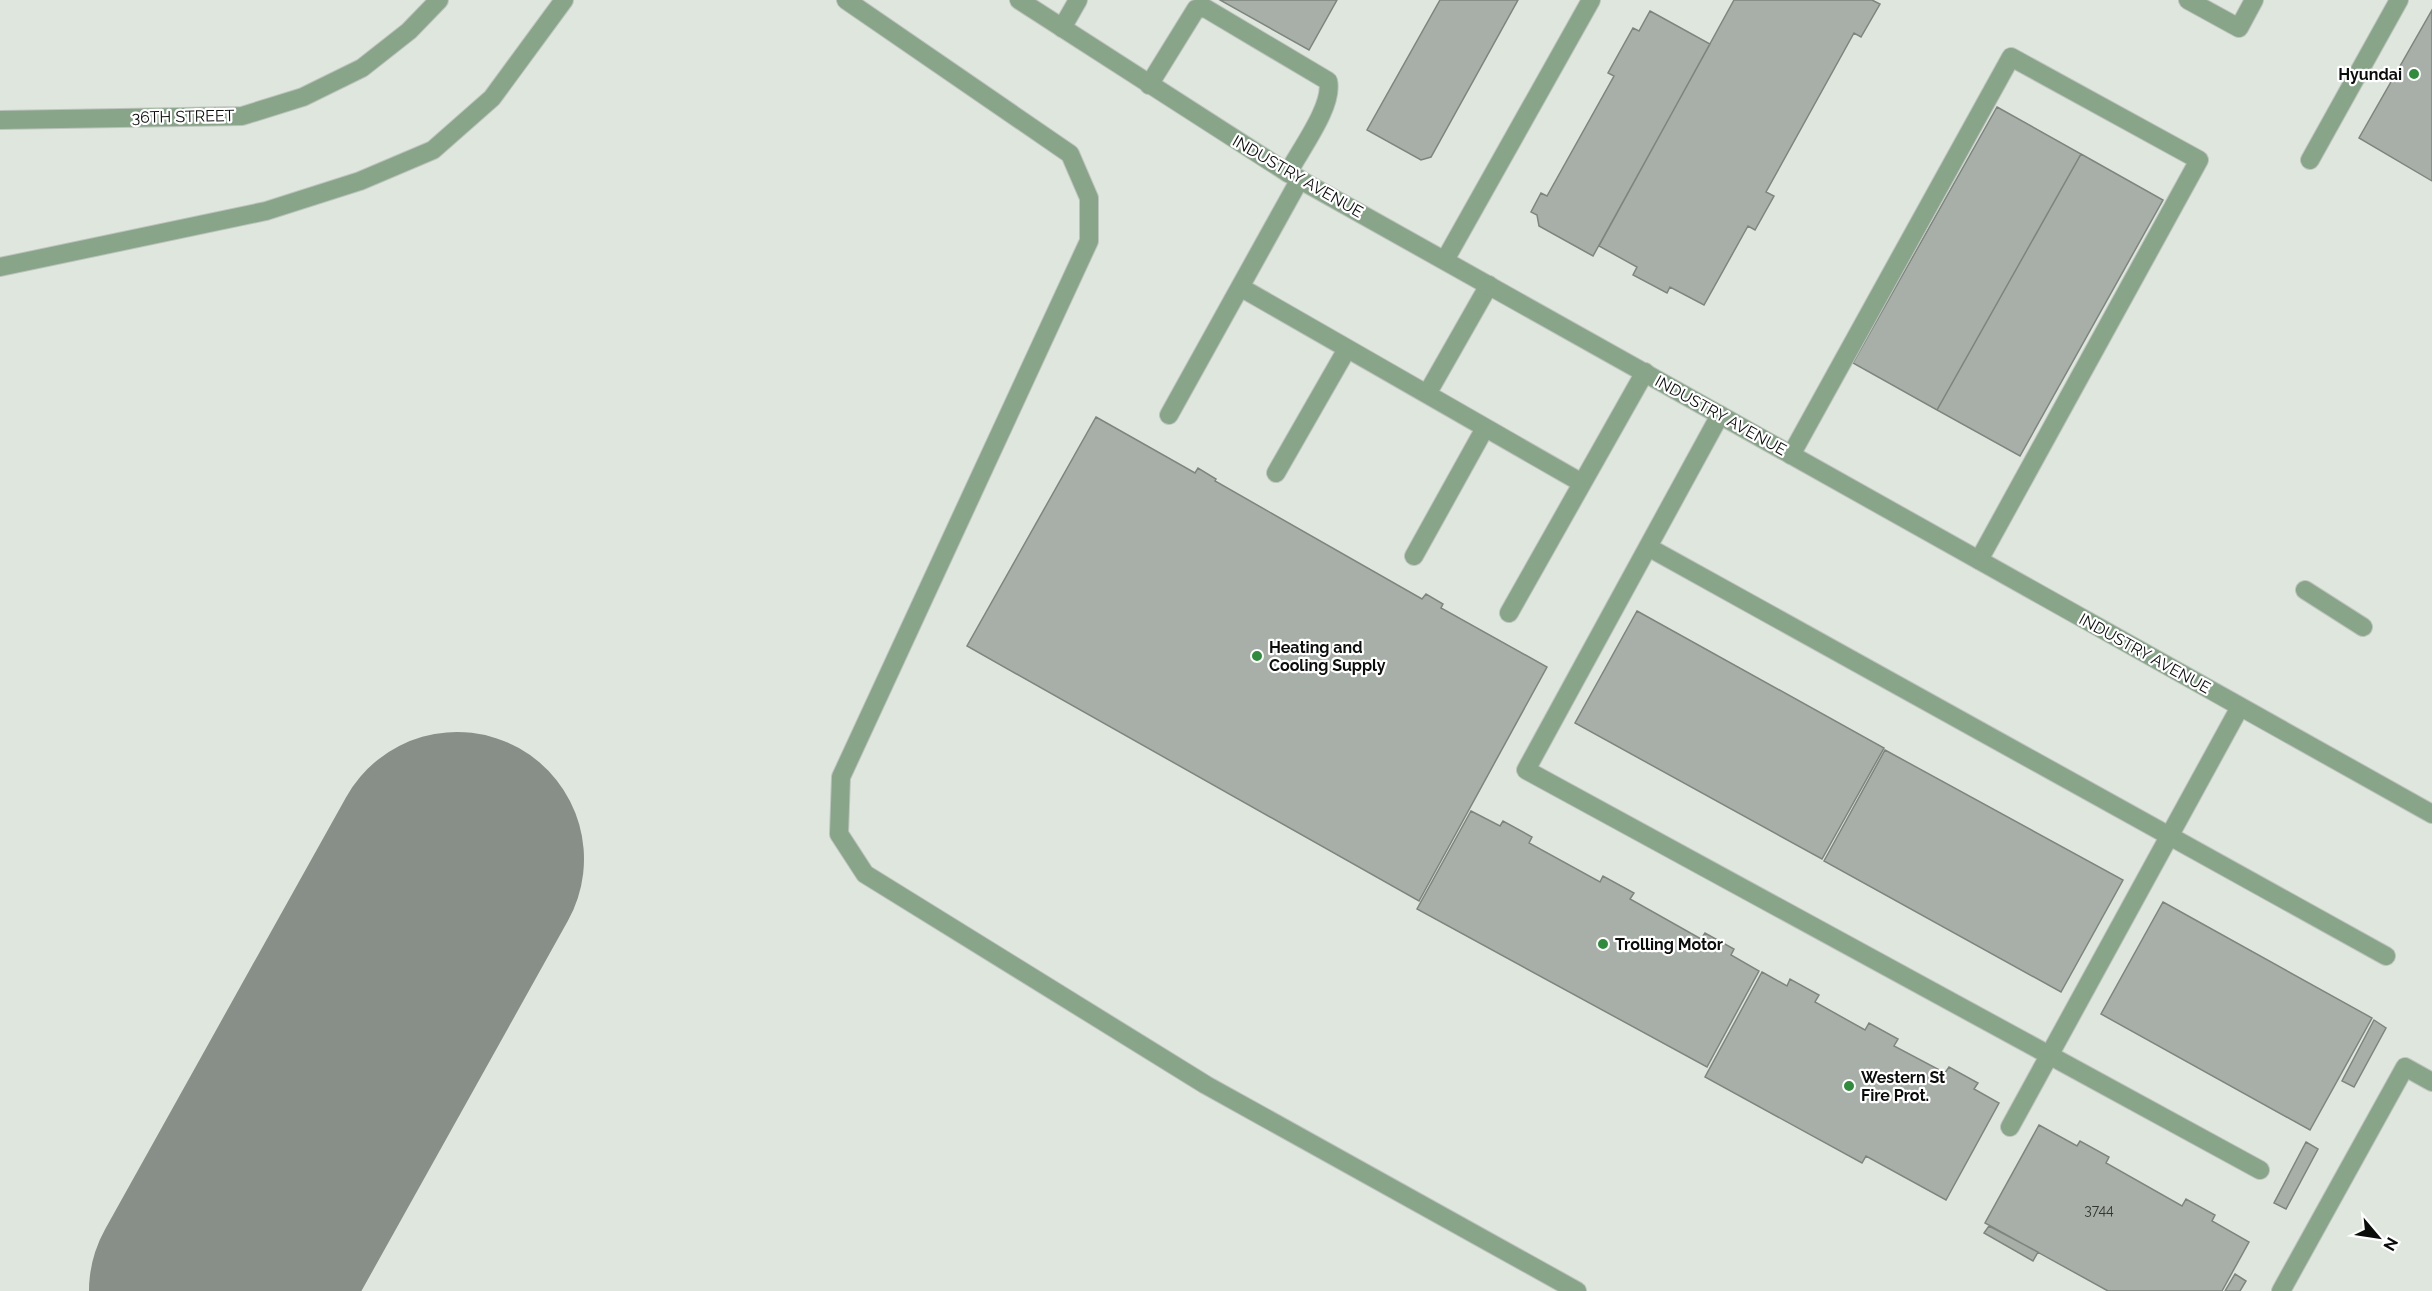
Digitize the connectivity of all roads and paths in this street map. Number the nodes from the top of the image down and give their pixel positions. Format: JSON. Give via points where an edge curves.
{"nodes":[{"id":1,"x":439,"y":0,"type":"edge"},
{"id":2,"x":564,"y":0,"type":"edge"},
{"id":3,"x":846,"y":0,"type":"edge"},
{"id":4,"x":1019,"y":0,"type":"edge"},
{"id":5,"x":1078,"y":0,"type":"edge"},
{"id":6,"x":1591,"y":0,"type":"edge"},
{"id":7,"x":2188,"y":0,"type":"edge"},
{"id":8,"x":2254,"y":0,"type":"edge"},
{"id":9,"x":2399,"y":0,"type":"edge"},
{"id":10,"x":1062,"y":28,"type":"junction"},
{"id":11,"x":1149,"y":85,"type":"junction"},
{"id":12,"x":0,"y":120,"type":"edge"},
{"id":13,"x":2310,"y":160,"type":"dead end"},
{"id":14,"x":1294,"y":176,"type":"junction"},
{"id":15,"x":1445,"y":260,"type":"junction"},
{"id":16,"x":0,"y":267,"type":"edge"},
{"id":17,"x":1489,"y":285,"type":"junction"},
{"id":18,"x":1240,"y":287,"type":"junction"},
{"id":19,"x":1347,"y":349,"type":"junction"},
{"id":20,"x":1645,"y":372,"type":"junction"},
{"id":21,"x":1427,"y":394,"type":"junction"},
{"id":22,"x":1169,"y":415,"type":"dead end"},
{"id":23,"x":1720,"y":415,"type":"junction"},
{"id":24,"x":1485,"y":428,"type":"junction"},
{"id":25,"x":1791,"y":455,"type":"junction"},
{"id":26,"x":1276,"y":473,"type":"dead end"},
{"id":27,"x":1582,"y":483,"type":"junction"},
{"id":28,"x":1648,"y":547,"type":"junction"},
{"id":29,"x":1414,"y":556,"type":"dead end"},
{"id":30,"x":1979,"y":560,"type":"junction"},
{"id":31,"x":2305,"y":590,"type":"dead end"},
{"id":32,"x":1509,"y":613,"type":"dead end"},
{"id":33,"x":2363,"y":627,"type":"dead end"},
{"id":34,"x":2240,"y":706,"type":"junction"},
{"id":35,"x":2432,"y":814,"type":"edge"},
{"id":36,"x":2169,"y":836,"type":"junction"},
{"id":37,"x":2386,"y":956,"type":"dead end"},
{"id":38,"x":2050,"y":1055,"type":"junction"},
{"id":39,"x":2432,"y":1082,"type":"edge"},
{"id":40,"x":2010,"y":1127,"type":"dead end"},
{"id":41,"x":2260,"y":1170,"type":"dead end"},
{"id":42,"x":1577,"y":1291,"type":"edge"},
{"id":43,"x":2281,"y":1291,"type":"edge"}],
"edges":[{"from":1,"to":12,"type":"street","name":"36TH STREET","via":[[409,31],[362,68],[303,97],[242,116]]},
{"from":2,"to":16,"type":"street","via":[[492,98],[433,150],[360,181],[266,211]]},
{"from":3,"to":42,"type":"street","via":[[1070,154],[1089,198],[1089,241],[840,777],[840,834],[866,874],[1206,1085]]},
{"from":4,"to":10,"type":"street","name":"INDUSTRY AVENUE"},
{"from":5,"to":10,"type":"street"},
{"from":6,"to":15,"type":"street"},
{"from":7,"to":8,"type":"street","via":[[2239,28]]},
{"from":9,"to":13,"type":"street"},
{"from":10,"to":11,"type":"street","name":"INDUSTRY AVENUE"},
{"from":11,"to":14,"type":"street","name":"INDUSTRY AVENUE"},
{"from":11,"to":14,"type":"street","via":[[1196,9],[1205,8],[1328,81],[1330,91],[1325,106]]},
{"from":14,"to":15,"type":"street","name":"INDUSTRY AVENUE"},
{"from":14,"to":18,"type":"street"},
{"from":15,"to":17,"type":"street","name":"INDUSTRY AVENUE"},
{"from":17,"to":20,"type":"street","name":"INDUSTRY AVENUE"},
{"from":17,"to":21,"type":"street"},
{"from":18,"to":19,"type":"street"},
{"from":18,"to":22,"type":"street"},
{"from":19,"to":21,"type":"street"},
{"from":19,"to":26,"type":"street"},
{"from":20,"to":23,"type":"street","name":"INDUSTRY AVENUE"},
{"from":20,"to":27,"type":"street"},
{"from":21,"to":24,"type":"street"},
{"from":23,"to":25,"type":"street","name":"INDUSTRY AVENUE"},
{"from":23,"to":28,"type":"street"},
{"from":24,"to":27,"type":"street"},
{"from":24,"to":29,"type":"street"},
{"from":25,"to":30,"type":"street","name":"INDUSTRY AVENUE"},
{"from":25,"to":30,"type":"street","via":[[2011,57],[2199,160]]},
{"from":27,"to":32,"type":"street"},
{"from":28,"to":36,"type":"street"},
{"from":28,"to":38,"type":"street","via":[[1526,770]]},
{"from":30,"to":34,"type":"street","name":"INDUSTRY AVENUE"},
{"from":31,"to":33,"type":"street"},
{"from":34,"to":35,"type":"street","name":"INDUSTRY AVENUE"},
{"from":34,"to":36,"type":"street"},
{"from":36,"to":37,"type":"street"},
{"from":36,"to":38,"type":"street"},
{"from":38,"to":40,"type":"street"},
{"from":38,"to":41,"type":"street"},
{"from":39,"to":43,"type":"street","via":[[2405,1067]]}]}
